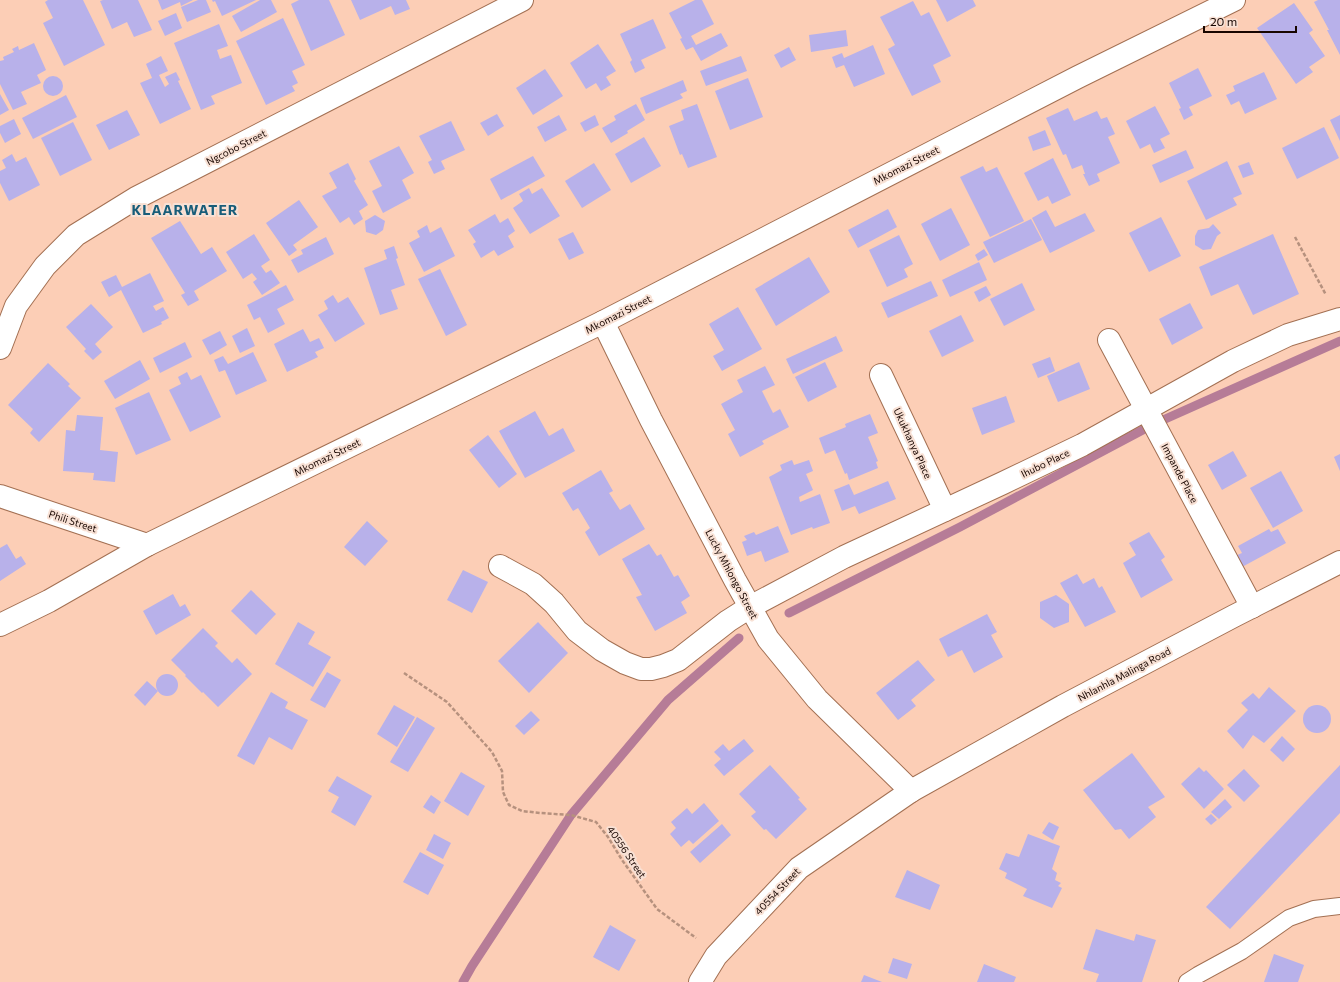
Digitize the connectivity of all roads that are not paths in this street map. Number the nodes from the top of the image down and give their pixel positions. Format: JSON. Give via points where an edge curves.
{"nodes":[{"id":1,"x":522,"y":0,"type":"edge"},
{"id":2,"x":1234,"y":0,"type":"edge"},
{"id":3,"x":1340,"y":319,"type":"edge"},
{"id":4,"x":603,"y":322,"type":"junction"},
{"id":5,"x":1109,"y":340,"type":"dead end"},
{"id":6,"x":0,"y":348,"type":"edge"},
{"id":7,"x":882,"y":375,"type":"dead end"},
{"id":8,"x":1146,"y":410,"type":"junction"},
{"id":9,"x":0,"y":496,"type":"edge"},
{"id":10,"x":945,"y":510,"type":"junction"},
{"id":11,"x":147,"y":545,"type":"junction"},
{"id":12,"x":1340,"y":562,"type":"edge"},
{"id":13,"x":500,"y":566,"type":"dead end"},
{"id":14,"x":750,"y":607,"type":"junction"},
{"id":15,"x":1252,"y":607,"type":"junction"},
{"id":16,"x":0,"y":625,"type":"edge"},
{"id":17,"x":911,"y":791,"type":"junction"},
{"id":18,"x":1340,"y":906,"type":"edge"},
{"id":19,"x":700,"y":982,"type":"edge"},
{"id":20,"x":1187,"y":982,"type":"edge"}],
"edges":[{"from":1,"to":6,"type":"street","name":"Ngcobo Street","via":[[136,198],[76,235],[45,266],[16,306]]},
{"from":2,"to":4,"type":"street","name":"Mkomazi Street","via":[[1071,80]]},
{"from":3,"to":8,"type":"street","name":"Ihubo Place","via":[[1288,335]]},
{"from":4,"to":11,"type":"street","name":"Mkomazi Street"},
{"from":4,"to":14,"type":"street","name":"Lucky Mhlongo Street","via":[[658,434]]},
{"from":5,"to":8,"type":"street","name":"Impande Place"},
{"from":7,"to":10,"type":"street","name":"Ukukhanya Place"},
{"from":8,"to":10,"type":"street","name":"Ihubo Place","via":[[1082,445]]},
{"from":8,"to":15,"type":"street","name":"Impande Place"},
{"from":9,"to":11,"type":"street","name":"Phili Street"},
{"from":10,"to":14,"type":"street","name":"Ihubo Place","via":[[844,557]]},
{"from":11,"to":16,"type":"street","name":"Mkomazi Street","via":[[49,601]]},
{"from":12,"to":15,"type":"street","name":"Nhlanhla Malinga Road"},
{"from":13,"to":14,"type":"street","name":"Ihubo Place","via":[[534,584],[577,631],[592,643],[625,663],[641,669],[651,669],[678,660]]},
{"from":14,"to":17,"type":"street","name":"Lucky Mhlongo Street","via":[[768,639],[818,699]]},
{"from":15,"to":17,"type":"street","name":"Nhlanhla Malinga Road","via":[[1063,706]]},
{"from":17,"to":19,"type":"street","name":"40554 Street","via":[[799,868],[717,954]]},
{"from":18,"to":20,"type":"lane","via":[[1314,909],[1289,918],[1242,951]]}]}
